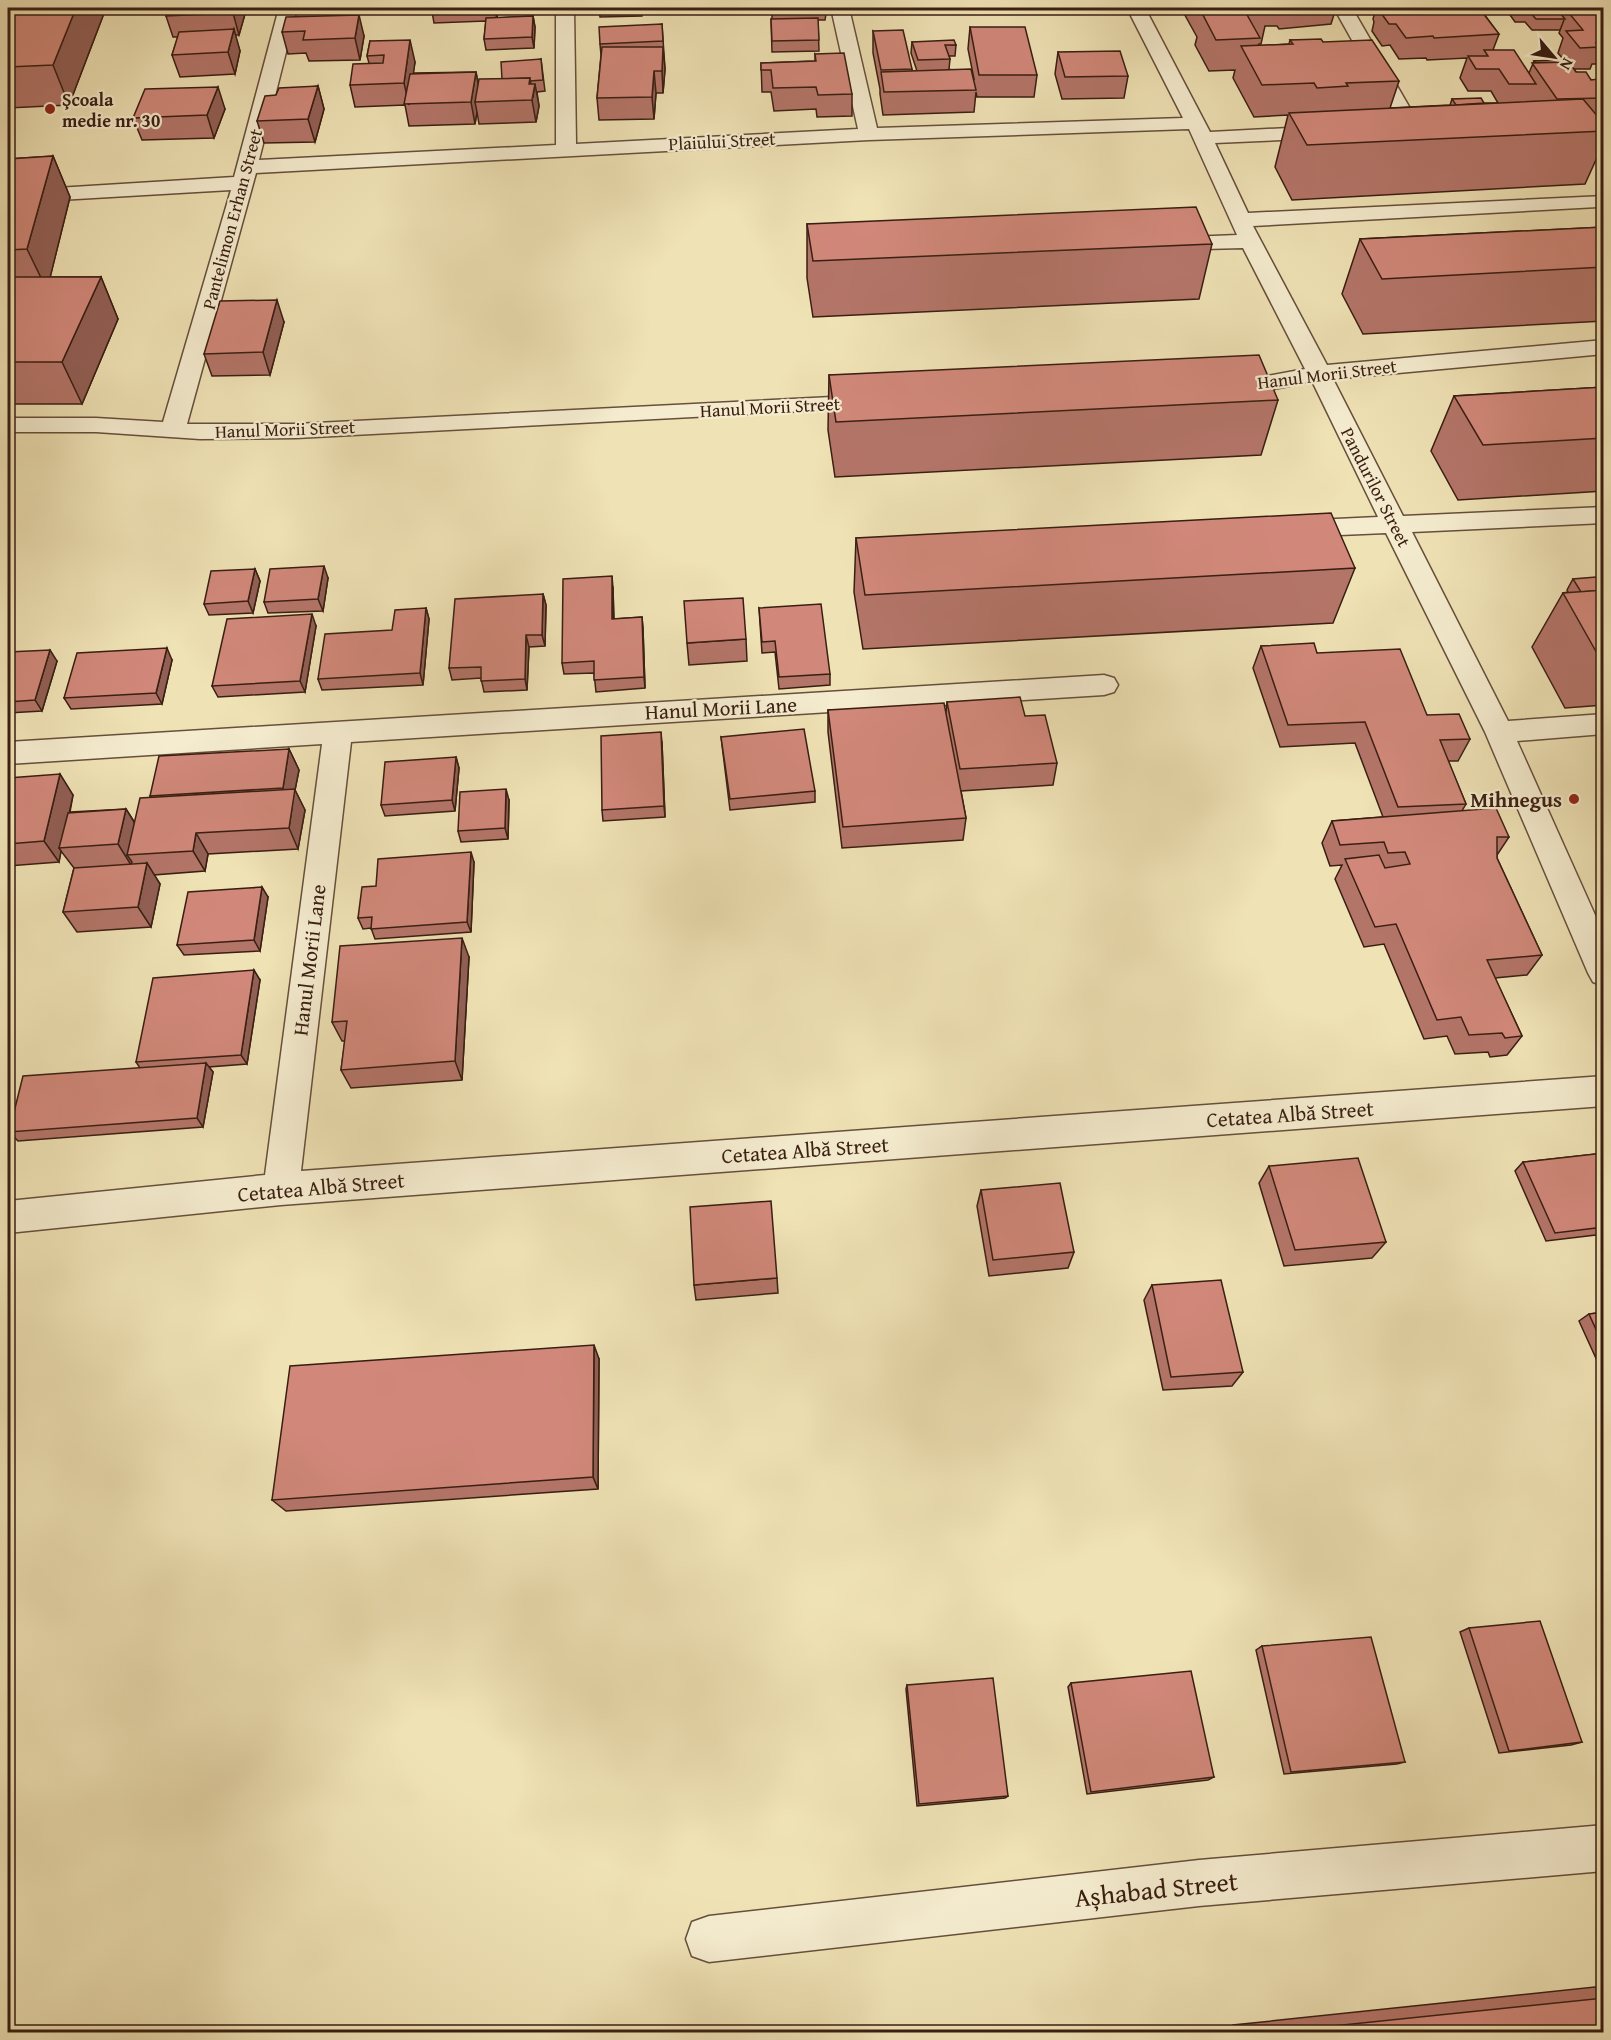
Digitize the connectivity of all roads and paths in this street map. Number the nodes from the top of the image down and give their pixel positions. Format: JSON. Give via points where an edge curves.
{"nodes":[{"id":1,"x":288,"y":8,"type":"edge"},
{"id":2,"x":565,"y":8,"type":"edge"},
{"id":3,"x":840,"y":8,"type":"edge"},
{"id":4,"x":1136,"y":8,"type":"edge"},
{"id":5,"x":1343,"y":8,"type":"edge"},
{"id":6,"x":1199,"y":130,"type":"junction"},
{"id":7,"x":1377,"y":130,"type":"edge"},
{"id":8,"x":1342,"y":132,"type":"edge"},
{"id":9,"x":869,"y":134,"type":"junction"},
{"id":10,"x":566,"y":149,"type":"junction"},
{"id":11,"x":245,"y":175,"type":"junction"},
{"id":12,"x":8,"y":197,"type":"edge"},
{"id":13,"x":1598,"y":201,"type":"dead end"},
{"id":14,"x":1245,"y":230,"type":"junction"},
{"id":15,"x":1144,"y":244,"type":"edge"},
{"id":16,"x":1604,"y":347,"type":"edge"},
{"id":17,"x":1319,"y":373,"type":"junction"},
{"id":18,"x":1208,"y":386,"type":"edge"},
{"id":19,"x":898,"y":401,"type":"edge"},
{"id":20,"x":8,"y":425,"type":"edge"},
{"id":21,"x":173,"y":430,"type":"junction"},
{"id":22,"x":1604,"y":515,"type":"edge"},
{"id":23,"x":1394,"y":524,"type":"junction"},
{"id":24,"x":1266,"y":531,"type":"edge"},
{"id":25,"x":1104,"y":685,"type":"dead end"},
{"id":26,"x":1604,"y":724,"type":"edge"},
{"id":27,"x":338,"y":731,"type":"junction"},
{"id":28,"x":1499,"y":732,"type":"junction"},
{"id":29,"x":8,"y":753,"type":"edge"},
{"id":30,"x":1604,"y":973,"type":"edge"},
{"id":31,"x":1604,"y":1091,"type":"edge"},
{"id":32,"x":281,"y":1189,"type":"junction"},
{"id":33,"x":8,"y":1217,"type":"edge"},
{"id":34,"x":1604,"y":1848,"type":"edge"},
{"id":35,"x":709,"y":1939,"type":"dead end"}],
"edges":[{"from":1,"to":11,"type":"street","name":"Pantelimon Erhan Street"},
{"from":2,"to":10,"type":"street"},
{"from":3,"to":9,"type":"street"},
{"from":4,"to":6,"type":"street","name":"Pandurilor Street"},
{"from":5,"to":7,"type":"street","via":[[1412,129]]},
{"from":6,"to":8,"type":"street","name":"Plaiului Street"},
{"from":6,"to":9,"type":"street","name":"Plaiului Street"},
{"from":6,"to":14,"type":"street","name":"Pandurilor Street"},
{"from":9,"to":10,"type":"street","name":"Plaiului Street"},
{"from":10,"to":11,"type":"street","name":"Plaiului Street"},
{"from":11,"to":12,"type":"street","name":"Plaiului Street"},
{"from":11,"to":21,"type":"street","name":"Pantelimon Erhan Street"},
{"from":13,"to":14,"type":"street"},
{"from":14,"to":15,"type":"street"},
{"from":14,"to":17,"type":"street","name":"Pandurilor Street"},
{"from":16,"to":17,"type":"street","name":"Hanul Morii Street"},
{"from":17,"to":18,"type":"street","name":"Hanul Morii Street","via":[[1267,383]]},
{"from":17,"to":23,"type":"street","name":"Pandurilor Street"},
{"from":19,"to":21,"type":"street","name":"Hanul Morii Street","via":[[296,431]]},
{"from":20,"to":21,"type":"street","name":"Hanul Morii Street"},
{"from":22,"to":23,"type":"street"},
{"from":23,"to":24,"type":"street"},
{"from":23,"to":28,"type":"street","name":"Pandurilor Street"},
{"from":25,"to":27,"type":"street","name":"Hanul Morii Lane"},
{"from":26,"to":28,"type":"street"},
{"from":27,"to":29,"type":"street","name":"Hanul Morii Lane"},
{"from":27,"to":32,"type":"street","name":"Hanul Morii Lane"},
{"from":28,"to":30,"type":"street","name":"Pandurilor Street"},
{"from":31,"to":32,"type":"street","name":"Cetatea Albă Street"},
{"from":32,"to":33,"type":"street","name":"Cetatea Albă Street"},
{"from":34,"to":35,"type":"street","name":"Așhabad Street","via":[[1199,1883]]}]}
